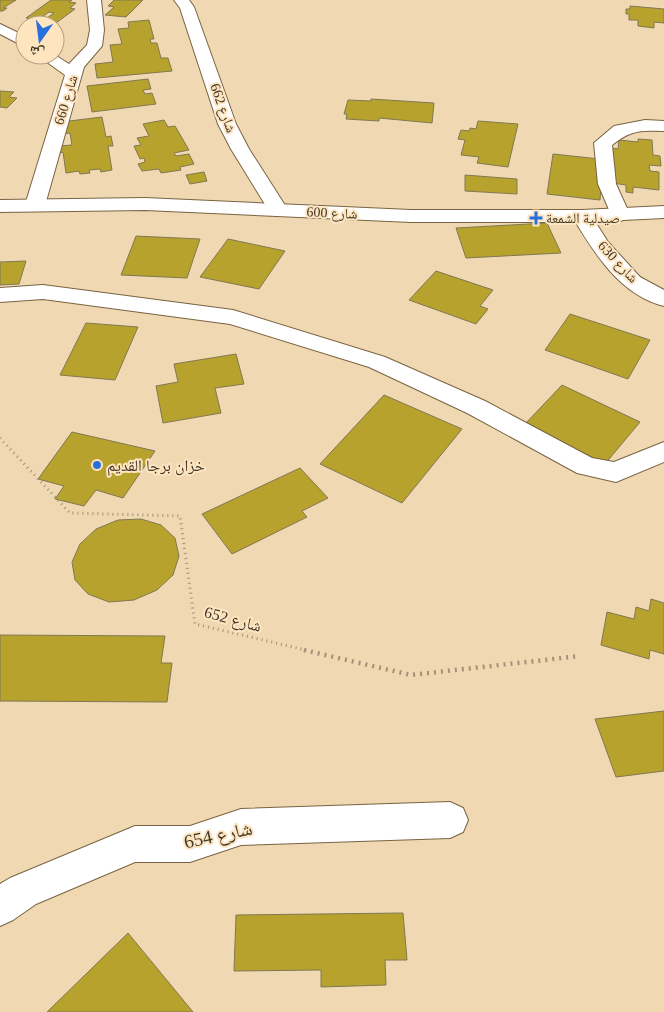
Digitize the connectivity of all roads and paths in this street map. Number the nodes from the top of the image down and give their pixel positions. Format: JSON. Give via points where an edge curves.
{"nodes":[{"id":1,"x":94,"y":0,"type":"edge"},
{"id":2,"x":181,"y":0,"type":"edge"},
{"id":3,"x":0,"y":28,"type":"edge"},
{"id":4,"x":15,"y":36,"type":"edge"},
{"id":5,"x":60,"y":65,"type":"edge"},
{"id":6,"x":74,"y":74,"type":"junction"},
{"id":7,"x":664,"y":126,"type":"edge"},
{"id":8,"x":35,"y":205,"type":"junction"},
{"id":9,"x":0,"y":206,"type":"edge"},
{"id":10,"x":278,"y":210,"type":"junction"},
{"id":11,"x":664,"y":212,"type":"edge"},
{"id":12,"x":620,"y":215,"type":"junction"},
{"id":13,"x":582,"y":216,"type":"junction"},
{"id":14,"x":0,"y":295,"type":"edge"},
{"id":15,"x":664,"y":299,"type":"edge"},
{"id":16,"x":0,"y":438,"type":"edge"},
{"id":17,"x":664,"y":451,"type":"edge"},
{"id":18,"x":580,"y":656,"type":"dead end"},
{"id":19,"x":450,"y":820,"type":"dead end"},
{"id":20,"x":0,"y":907,"type":"edge"}],
"edges":[{"from":1,"to":6,"type":"street","name":"شارع 660","via":[[97,30],[94,46],[80,60]]},
{"from":2,"to":10,"type":"street","name":"شارع 662","via":[[187,7],[233,137]]},
{"from":3,"to":4,"type":"street"},
{"from":5,"to":6,"type":"street"},
{"from":6,"to":8,"type":"street","name":"شارع 660"},
{"from":7,"to":12,"type":"street","via":[[645,124],[620,130],[603,143],[606,184]]},
{"from":8,"to":9,"type":"street","name":"شارع 600"},
{"from":8,"to":10,"type":"street","name":"شارع 600","via":[[145,204]]},
{"from":10,"to":13,"type":"street","name":"شارع 600","via":[[412,216]]},
{"from":11,"to":12,"type":"street","name":"شارع 600"},
{"from":12,"to":13,"type":"street","name":"شارع 600"},
{"from":13,"to":15,"type":"street","name":"شارع 630","via":[[600,245],[632,282]]},
{"from":14,"to":17,"type":"street","via":[[43,292],[233,317],[377,362],[476,407],[586,466],[616,472]]},
{"from":16,"to":18,"type":"path","name":"شارع 652","via":[[70,513],[180,516],[195,624],[411,675]]},
{"from":19,"to":20,"type":"street","name":"شارع 654","via":[[241,827],[190,844],[134,844],[23,891]]}]}
